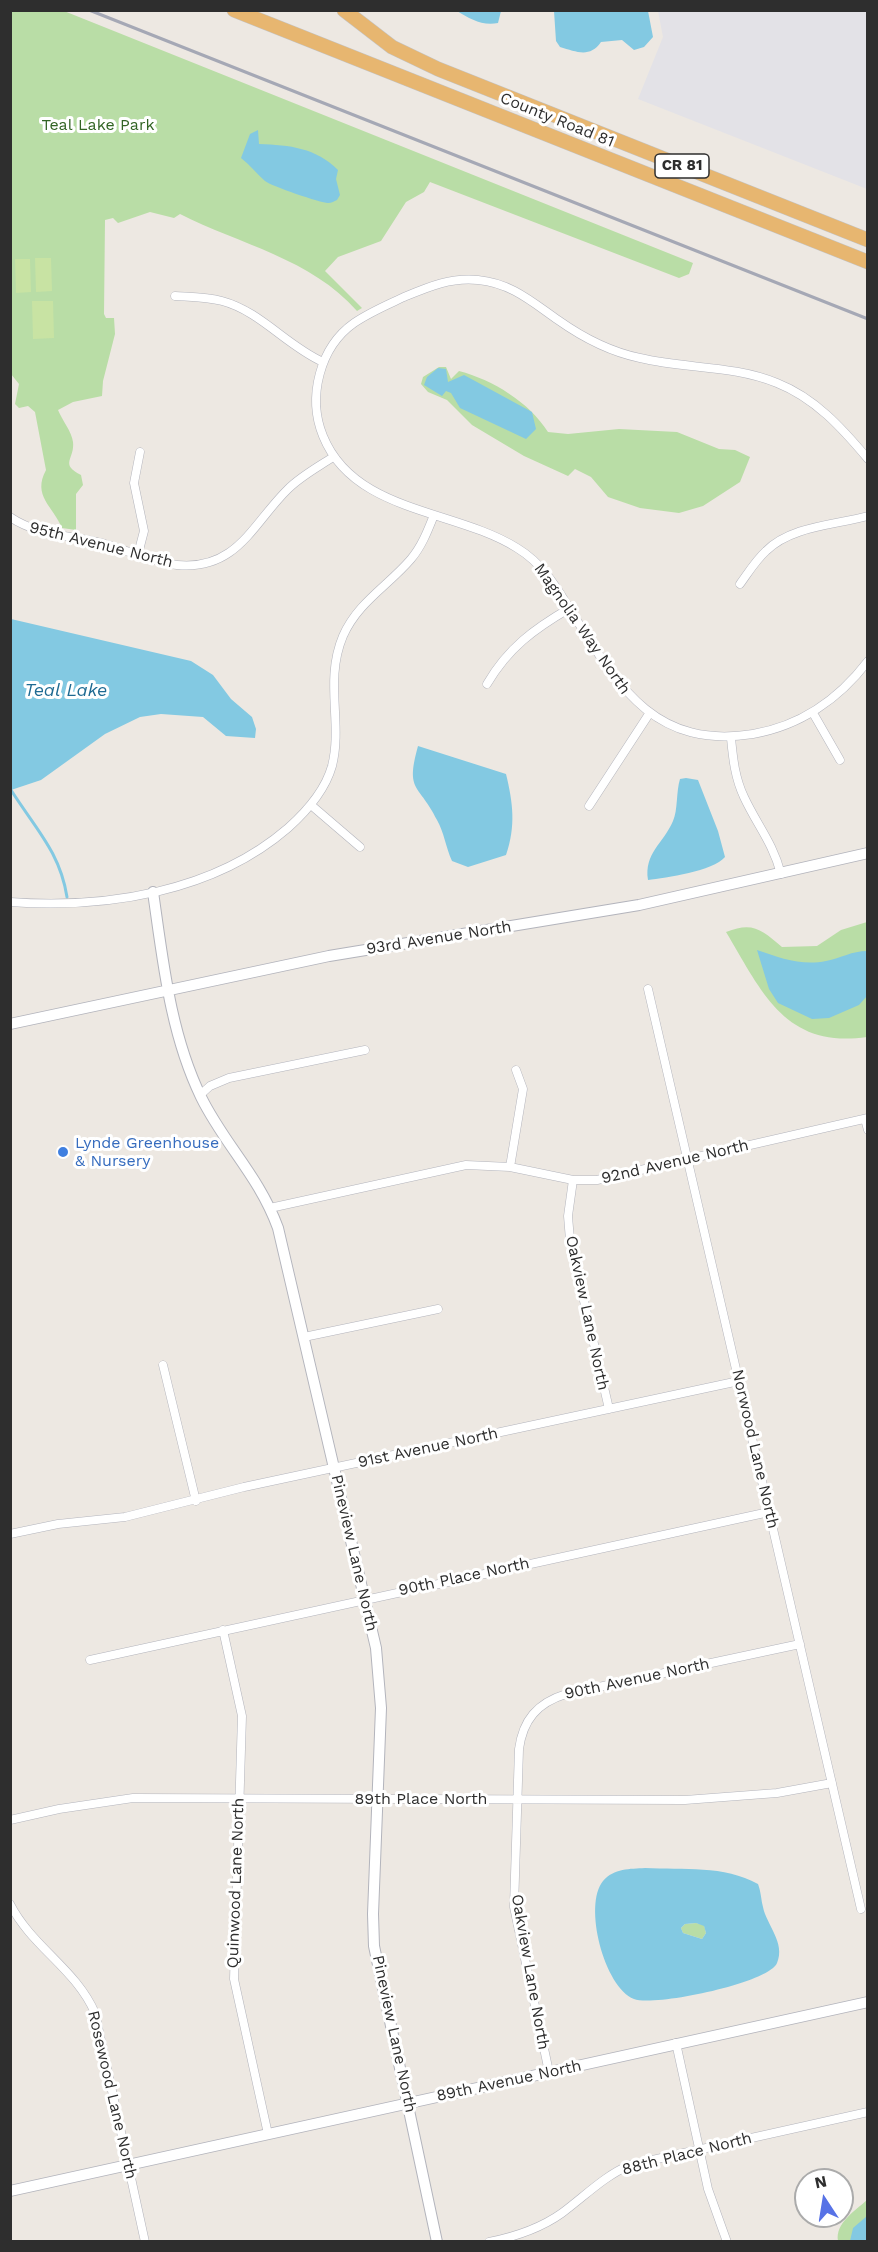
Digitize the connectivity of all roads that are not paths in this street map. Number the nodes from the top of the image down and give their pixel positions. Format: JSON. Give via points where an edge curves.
{"nodes":[{"id":1,"x":234,"y":10,"type":"edge"},
{"id":2,"x":344,"y":10,"type":"edge"},
{"id":3,"x":867,"y":240,"type":"edge"},
{"id":4,"x":867,"y":262,"type":"edge"},
{"id":5,"x":175,"y":296,"type":"dead end"},
{"id":6,"x":323,"y":362,"type":"junction"},
{"id":7,"x":140,"y":452,"type":"dead end"},
{"id":8,"x":333,"y":457,"type":"junction"},
{"id":9,"x":867,"y":459,"type":"edge"},
{"id":10,"x":434,"y":515,"type":"junction"},
{"id":11,"x":867,"y":516,"type":"edge"},
{"id":12,"x":10,"y":517,"type":"edge"},
{"id":13,"x":138,"y":554,"type":"junction"},
{"id":14,"x":740,"y":584,"type":"dead end"},
{"id":15,"x":570,"y":608,"type":"junction"},
{"id":16,"x":867,"y":661,"type":"edge"},
{"id":17,"x":487,"y":684,"type":"dead end"},
{"id":18,"x":813,"y":713,"type":"junction"},
{"id":19,"x":650,"y":714,"type":"junction"},
{"id":20,"x":731,"y":738,"type":"junction"},
{"id":21,"x":840,"y":760,"type":"dead end"},
{"id":22,"x":311,"y":805,"type":"junction"},
{"id":23,"x":589,"y":806,"type":"dead end"},
{"id":24,"x":360,"y":847,"type":"dead end"},
{"id":25,"x":867,"y":853,"type":"edge"},
{"id":26,"x":782,"y":874,"type":"junction"},
{"id":27,"x":153,"y":891,"type":"junction"},
{"id":28,"x":10,"y":902,"type":"edge"},
{"id":29,"x":648,"y":989,"type":"dead end"},
{"id":30,"x":167,"y":990,"type":"junction"},
{"id":31,"x":10,"y":1024,"type":"edge"},
{"id":32,"x":364,"y":1050,"type":"dead end"},
{"id":33,"x":516,"y":1070,"type":"dead end"},
{"id":34,"x":200,"y":1095,"type":"junction"},
{"id":35,"x":866,"y":1119,"type":"edge"},
{"id":36,"x":867,"y":1130,"type":"edge"},
{"id":37,"x":689,"y":1159,"type":"junction"},
{"id":38,"x":510,"y":1167,"type":"junction"},
{"id":39,"x":573,"y":1180,"type":"junction"},
{"id":40,"x":270,"y":1208,"type":"junction"},
{"id":41,"x":438,"y":1309,"type":"dead end"},
{"id":42,"x":304,"y":1337,"type":"junction"},
{"id":43,"x":163,"y":1365,"type":"dead end"},
{"id":44,"x":739,"y":1381,"type":"junction"},
{"id":45,"x":609,"y":1409,"type":"junction"},
{"id":46,"x":334,"y":1468,"type":"junction"},
{"id":47,"x":196,"y":1501,"type":"junction"},
{"id":48,"x":769,"y":1512,"type":"junction"},
{"id":49,"x":10,"y":1534,"type":"edge"},
{"id":50,"x":364,"y":1598,"type":"junction"},
{"id":51,"x":223,"y":1630,"type":"junction"},
{"id":52,"x":800,"y":1644,"type":"junction"},
{"id":53,"x":90,"y":1660,"type":"dead end"},
{"id":54,"x":832,"y":1783,"type":"junction"},
{"id":55,"x":238,"y":1797,"type":"junction"},
{"id":56,"x":378,"y":1798,"type":"junction"},
{"id":57,"x":517,"y":1799,"type":"junction"},
{"id":58,"x":10,"y":1820,"type":"edge"},
{"id":59,"x":10,"y":1904,"type":"edge"},
{"id":60,"x":861,"y":1909,"type":"dead end"},
{"id":61,"x":867,"y":2002,"type":"edge"},
{"id":62,"x":676,"y":2043,"type":"junction"},
{"id":63,"x":549,"y":2072,"type":"junction"},
{"id":64,"x":409,"y":2103,"type":"junction"},
{"id":65,"x":867,"y":2112,"type":"edge"},
{"id":66,"x":267,"y":2134,"type":"junction"},
{"id":67,"x":699,"y":2149,"type":"junction"},
{"id":68,"x":129,"y":2165,"type":"junction"},
{"id":69,"x":10,"y":2191,"type":"edge"},
{"id":70,"x":146,"y":2241,"type":"edge"},
{"id":71,"x":437,"y":2241,"type":"edge"},
{"id":72,"x":489,"y":2241,"type":"edge"},
{"id":73,"x":727,"y":2241,"type":"edge"}],
"edges":[{"from":1,"to":4,"type":"highway","name":"County Road 81","number":"CR 81"},
{"from":2,"to":3,"type":"highway","name":"County Road 81","number":"CR 81","via":[[392,47],[438,69]]},
{"from":5,"to":6,"type":"street","via":[[224,301],[242,309],[293,346]]},
{"from":6,"to":8,"type":"street","name":"Magnolia Way North","via":[[317,385],[317,415]]},
{"from":6,"to":9,"type":"street","via":[[343,332],[379,308],[444,282],[481,280],[516,290],[567,326],[610,349],[638,358],[751,374],[779,384],[828,415]]},
{"from":7,"to":13,"type":"street","via":[[134,483],[144,531]]},
{"from":8,"to":10,"type":"street","name":"Magnolia Way North","via":[[363,485]]},
{"from":8,"to":13,"type":"street","name":"95th Avenue North","via":[[289,488],[243,543],[228,554],[177,565]]},
{"from":10,"to":15,"type":"street","name":"Magnolia Way North","via":[[517,548],[549,576]]},
{"from":10,"to":22,"type":"street","via":[[417,552],[368,598],[343,636],[333,680],[332,767]]},
{"from":11,"to":14,"type":"street","via":[[782,540],[767,549]]},
{"from":12,"to":13,"type":"street","name":"95th Avenue North","via":[[34,530]]},
{"from":15,"to":17,"type":"street","via":[[520,640]]},
{"from":15,"to":19,"type":"street","name":"Magnolia Way North","via":[[608,670]]},
{"from":16,"to":18,"type":"street","via":[[850,683]]},
{"from":18,"to":20,"type":"street","via":[[786,725]]},
{"from":18,"to":21,"type":"street"},
{"from":19,"to":20,"type":"street","name":"Magnolia Way North","via":[[693,733]]},
{"from":19,"to":23,"type":"street"},
{"from":20,"to":26,"type":"street","via":[[736,775],[753,815],[773,845]]},
{"from":22,"to":24,"type":"street"},
{"from":22,"to":27,"type":"street","via":[[272,841],[240,862],[211,876]]},
{"from":25,"to":26,"type":"street","name":"93rd Avenue North"},
{"from":26,"to":30,"type":"street","name":"93rd Avenue North","via":[[639,905],[350,952]]},
{"from":27,"to":28,"type":"street","via":[[80,903]]},
{"from":27,"to":30,"type":"street","name":"Pineview Lane North"},
{"from":29,"to":37,"type":"street","name":"Norwood Lane North"},
{"from":30,"to":31,"type":"street","name":"93rd Avenue North"},
{"from":30,"to":34,"type":"street","name":"Pineview Lane North","via":[[178,1036]]},
{"from":32,"to":34,"type":"street","via":[[229,1078]]},
{"from":33,"to":38,"type":"street","via":[[524,1089]]},
{"from":34,"to":40,"type":"street","name":"Pineview Lane North"},
{"from":35,"to":36,"type":"street"},
{"from":35,"to":37,"type":"street","name":"92nd Avenue North"},
{"from":37,"to":39,"type":"street","name":"92nd Avenue North","via":[[597,1180]]},
{"from":37,"to":44,"type":"street","name":"Norwood Lane North"},
{"from":38,"to":39,"type":"street","name":"92nd Avenue North"},
{"from":38,"to":40,"type":"street","name":"92nd Avenue North","via":[[466,1165]]},
{"from":39,"to":45,"type":"street","name":"Oakview Lane North","via":[[568,1216],[570,1240]]},
{"from":40,"to":42,"type":"street","name":"Pineview Lane North"},
{"from":41,"to":42,"type":"street"},
{"from":42,"to":46,"type":"street","name":"Pineview Lane North"},
{"from":43,"to":47,"type":"street"},
{"from":44,"to":45,"type":"street","name":"91st Avenue North"},
{"from":44,"to":48,"type":"street","name":"Norwood Lane North"},
{"from":45,"to":46,"type":"street","name":"91st Avenue North"},
{"from":46,"to":47,"type":"street","name":"91st Avenue North"},
{"from":46,"to":50,"type":"street","name":"Pineview Lane North"},
{"from":47,"to":49,"type":"street","name":"91st Avenue North","via":[[125,1517]]},
{"from":48,"to":50,"type":"street","name":"90th Place North"},
{"from":48,"to":52,"type":"street","name":"Norwood Lane North"},
{"from":50,"to":51,"type":"street","name":"90th Place North"},
{"from":50,"to":56,"type":"street","name":"Pineview Lane North","via":[[381,1678]]},
{"from":51,"to":53,"type":"street","name":"90th Place North"},
{"from":51,"to":55,"type":"street","name":"Quinwood Lane North","via":[[242,1716]]},
{"from":52,"to":54,"type":"street","name":"Norwood Lane North"},
{"from":52,"to":57,"type":"street","name":"90th Avenue North","via":[[553,1698],[540,1705],[524,1725]]},
{"from":54,"to":57,"type":"street","name":"89th Place North","via":[[736,1798]]},
{"from":54,"to":60,"type":"street","name":"Norwood Lane North"},
{"from":55,"to":56,"type":"street","name":"89th Place North"},
{"from":55,"to":58,"type":"street","name":"89th Place North","via":[[114,1800]]},
{"from":55,"to":66,"type":"street","name":"Quinwood Lane North","via":[[234,1979]]},
{"from":56,"to":57,"type":"street","name":"89th Place North"},
{"from":56,"to":64,"type":"street","name":"Pineview Lane North","via":[[374,1946]]},
{"from":57,"to":63,"type":"street","name":"Oakview Lane North","via":[[514,1907]]},
{"from":59,"to":68,"type":"street","name":"Rosewood Lane North","via":[[33,1938],[66,1968],[88,1998],[98,2024]]},
{"from":61,"to":62,"type":"street","name":"89th Avenue North"},
{"from":62,"to":63,"type":"street","name":"89th Avenue North"},
{"from":62,"to":67,"type":"street"},
{"from":63,"to":64,"type":"street","name":"89th Avenue North"},
{"from":64,"to":66,"type":"street","name":"89th Avenue North"},
{"from":64,"to":71,"type":"street","name":"Pineview Lane North"},
{"from":65,"to":67,"type":"street","name":"88th Place North"},
{"from":66,"to":68,"type":"street","name":"89th Avenue North"},
{"from":67,"to":72,"type":"street","name":"88th Place North","via":[[618,2170],[560,2214],[518,2234]]},
{"from":67,"to":73,"type":"street","via":[[715,2213]]},
{"from":68,"to":69,"type":"street","name":"89th Avenue North"},
{"from":68,"to":70,"type":"street","name":"Rosewood Lane North"}]}
